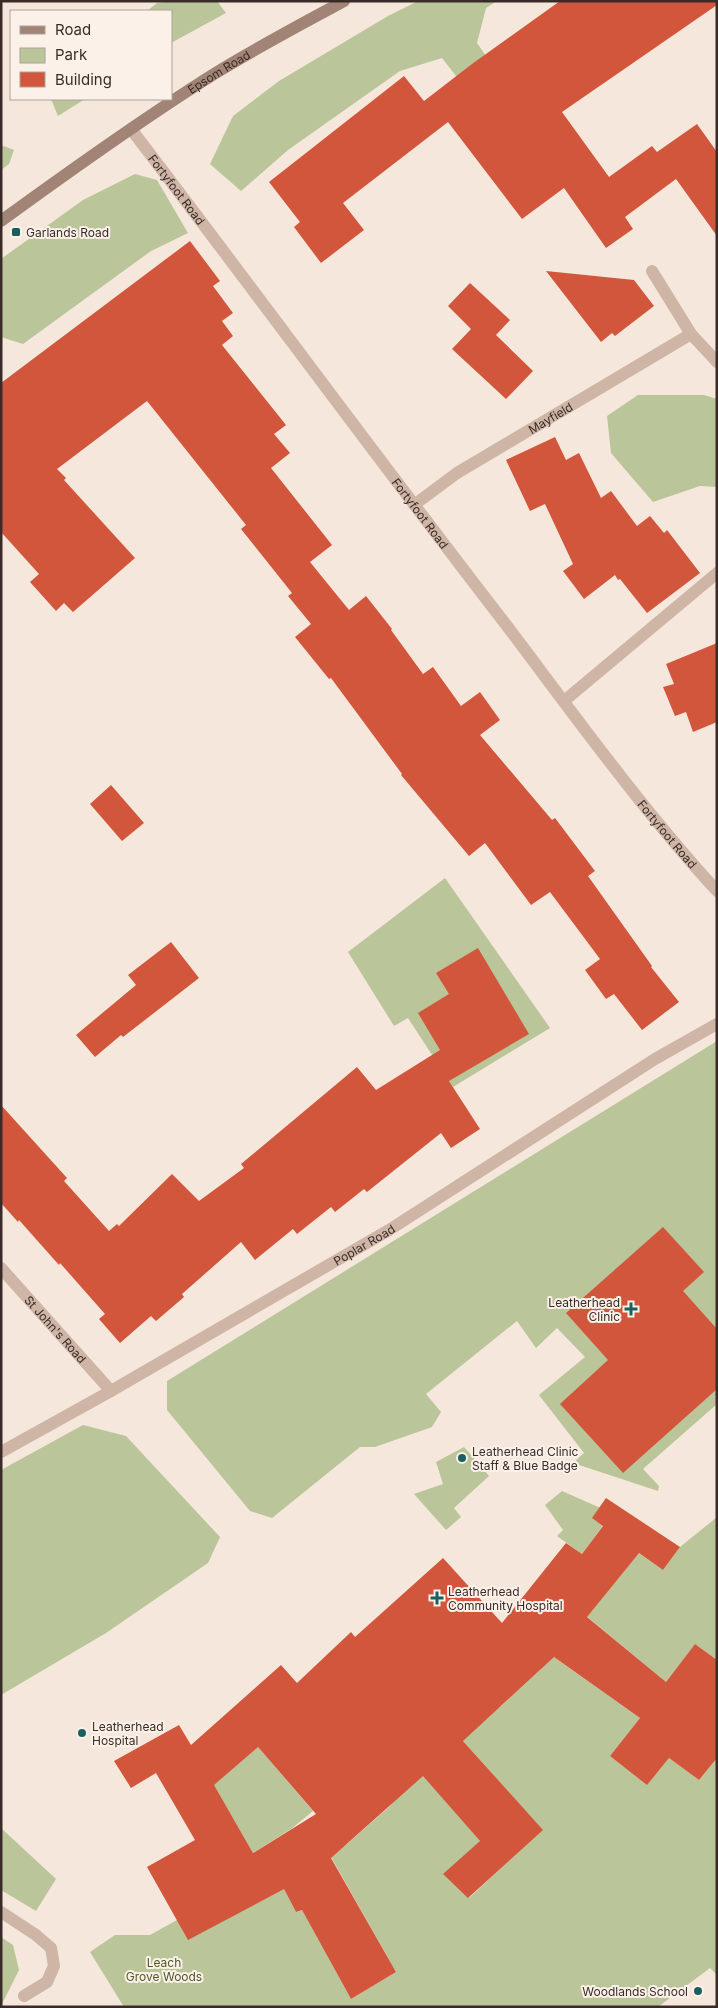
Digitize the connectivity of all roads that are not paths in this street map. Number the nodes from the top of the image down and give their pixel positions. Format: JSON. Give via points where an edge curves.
{"nodes":[{"id":1,"x":344,"y":1,"type":"edge"},
{"id":2,"x":131,"y":129,"type":"junction"},
{"id":3,"x":1,"y":221,"type":"edge"},
{"id":4,"x":652,"y":271,"type":"dead end"},
{"id":5,"x":691,"y":334,"type":"junction"},
{"id":6,"x":717,"y":362,"type":"edge"},
{"id":7,"x":414,"y":505,"type":"junction"},
{"id":8,"x":717,"y":573,"type":"edge"},
{"id":9,"x":564,"y":701,"type":"junction"},
{"id":10,"x":717,"y":891,"type":"edge"},
{"id":11,"x":717,"y":1024,"type":"edge"},
{"id":12,"x":1,"y":1268,"type":"edge"},
{"id":13,"x":111,"y":1391,"type":"junction"},
{"id":14,"x":1,"y":1452,"type":"edge"},
{"id":15,"x":1,"y":1912,"type":"edge"},
{"id":16,"x":24,"y":1996,"type":"dead end"}],
"edges":[{"from":1,"to":2,"type":"main road","name":"Epsom Road","via":[[216,73]]},
{"from":2,"to":3,"type":"main road","name":"Epsom Road"},
{"from":2,"to":7,"type":"street","name":"Fortyfoot Road"},
{"from":4,"to":5,"type":"street"},
{"from":5,"to":6,"type":"street"},
{"from":5,"to":7,"type":"street","name":"Mayfield","via":[[457,473]]},
{"from":7,"to":9,"type":"street","name":"Fortyfoot Road"},
{"from":8,"to":9,"type":"street"},
{"from":9,"to":10,"type":"street","name":"Fortyfoot Road","via":[[679,850]]},
{"from":11,"to":13,"type":"street","name":"Poplar Road","via":[[655,1059],[389,1230]]},
{"from":12,"to":13,"type":"street","name":"St John's Road"},
{"from":13,"to":14,"type":"street","name":"Poplar Road"},
{"from":15,"to":16,"type":"street","via":[[51,1948],[54,1966],[47,1982]]}]}
